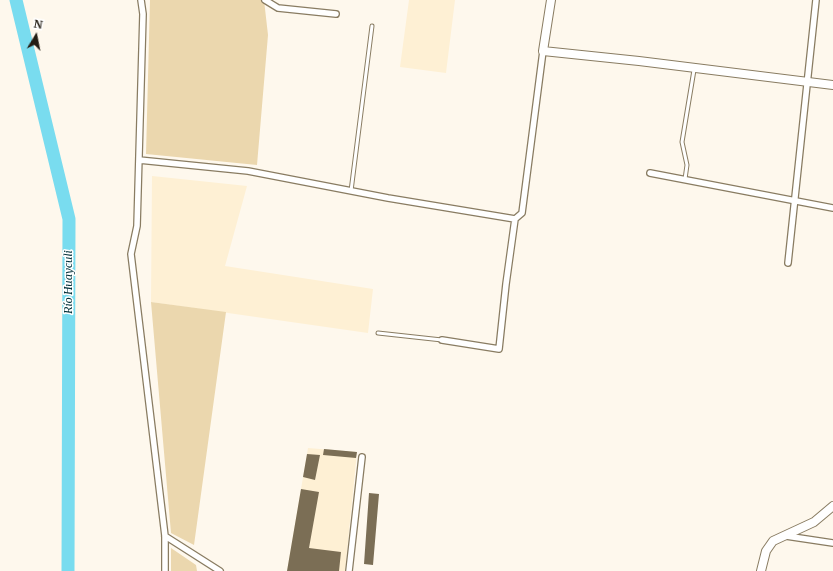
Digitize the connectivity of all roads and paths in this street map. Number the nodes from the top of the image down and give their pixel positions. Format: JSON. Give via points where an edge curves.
{"nodes":[{"id":1,"x":141,"y":0,"type":"edge"},
{"id":2,"x":265,"y":0,"type":"edge"},
{"id":3,"x":551,"y":0,"type":"edge"},
{"id":4,"x":816,"y":0,"type":"edge"},
{"id":5,"x":336,"y":14,"type":"dead end"},
{"id":6,"x":372,"y":26,"type":"dead end"},
{"id":7,"x":543,"y":51,"type":"junction"},
{"id":8,"x":694,"y":68,"type":"junction"},
{"id":9,"x":807,"y":82,"type":"junction"},
{"id":10,"x":833,"y":86,"type":"edge"},
{"id":11,"x":139,"y":160,"type":"junction"},
{"id":12,"x":650,"y":173,"type":"dead end"},
{"id":13,"x":685,"y":179,"type":"junction"},
{"id":14,"x":351,"y":191,"type":"junction"},
{"id":15,"x":794,"y":200,"type":"junction"},
{"id":16,"x":833,"y":208,"type":"edge"},
{"id":17,"x":516,"y":219,"type":"junction"},
{"id":18,"x":788,"y":263,"type":"dead end"},
{"id":19,"x":378,"y":333,"type":"dead end"},
{"id":20,"x":442,"y":340,"type":"joint"},
{"id":21,"x":362,"y":457,"type":"dead end"},
{"id":22,"x":833,"y":506,"type":"edge"},
{"id":23,"x":165,"y":536,"type":"junction"},
{"id":24,"x":786,"y":536,"type":"junction"},
{"id":25,"x":833,"y":543,"type":"edge"},
{"id":26,"x":165,"y":571,"type":"edge"},
{"id":27,"x":220,"y":571,"type":"edge"},
{"id":28,"x":349,"y":571,"type":"edge"},
{"id":29,"x":761,"y":571,"type":"edge"}],
"edges":[{"from":1,"to":11,"type":"street","via":[[143,14]]},
{"from":2,"to":5,"type":"street","via":[[278,8]]},
{"from":3,"to":7,"type":"main road"},
{"from":4,"to":9,"type":"street"},
{"from":6,"to":14,"type":"lane"},
{"from":7,"to":8,"type":"main road"},
{"from":7,"to":17,"type":"street","via":[[522,213]]},
{"from":8,"to":9,"type":"main road"},
{"from":8,"to":13,"type":"lane","via":[[682,142],[687,165]]},
{"from":9,"to":10,"type":"main road"},
{"from":9,"to":15,"type":"street"},
{"from":11,"to":14,"type":"street","via":[[248,171]]},
{"from":11,"to":23,"type":"street","via":[[137,226],[131,254]]},
{"from":12,"to":13,"type":"street"},
{"from":13,"to":15,"type":"street"},
{"from":14,"to":17,"type":"street"},
{"from":15,"to":16,"type":"street"},
{"from":15,"to":18,"type":"street"},
{"from":17,"to":20,"type":"street","via":[[499,349]]},
{"from":19,"to":20,"type":"lane"},
{"from":21,"to":28,"type":"street"},
{"from":22,"to":24,"type":"main road","via":[[814,522]]},
{"from":23,"to":26,"type":"street"},
{"from":23,"to":27,"type":"street"},
{"from":24,"to":25,"type":"street"},
{"from":24,"to":29,"type":"main road","via":[[773,542],[766,551]]}]}
